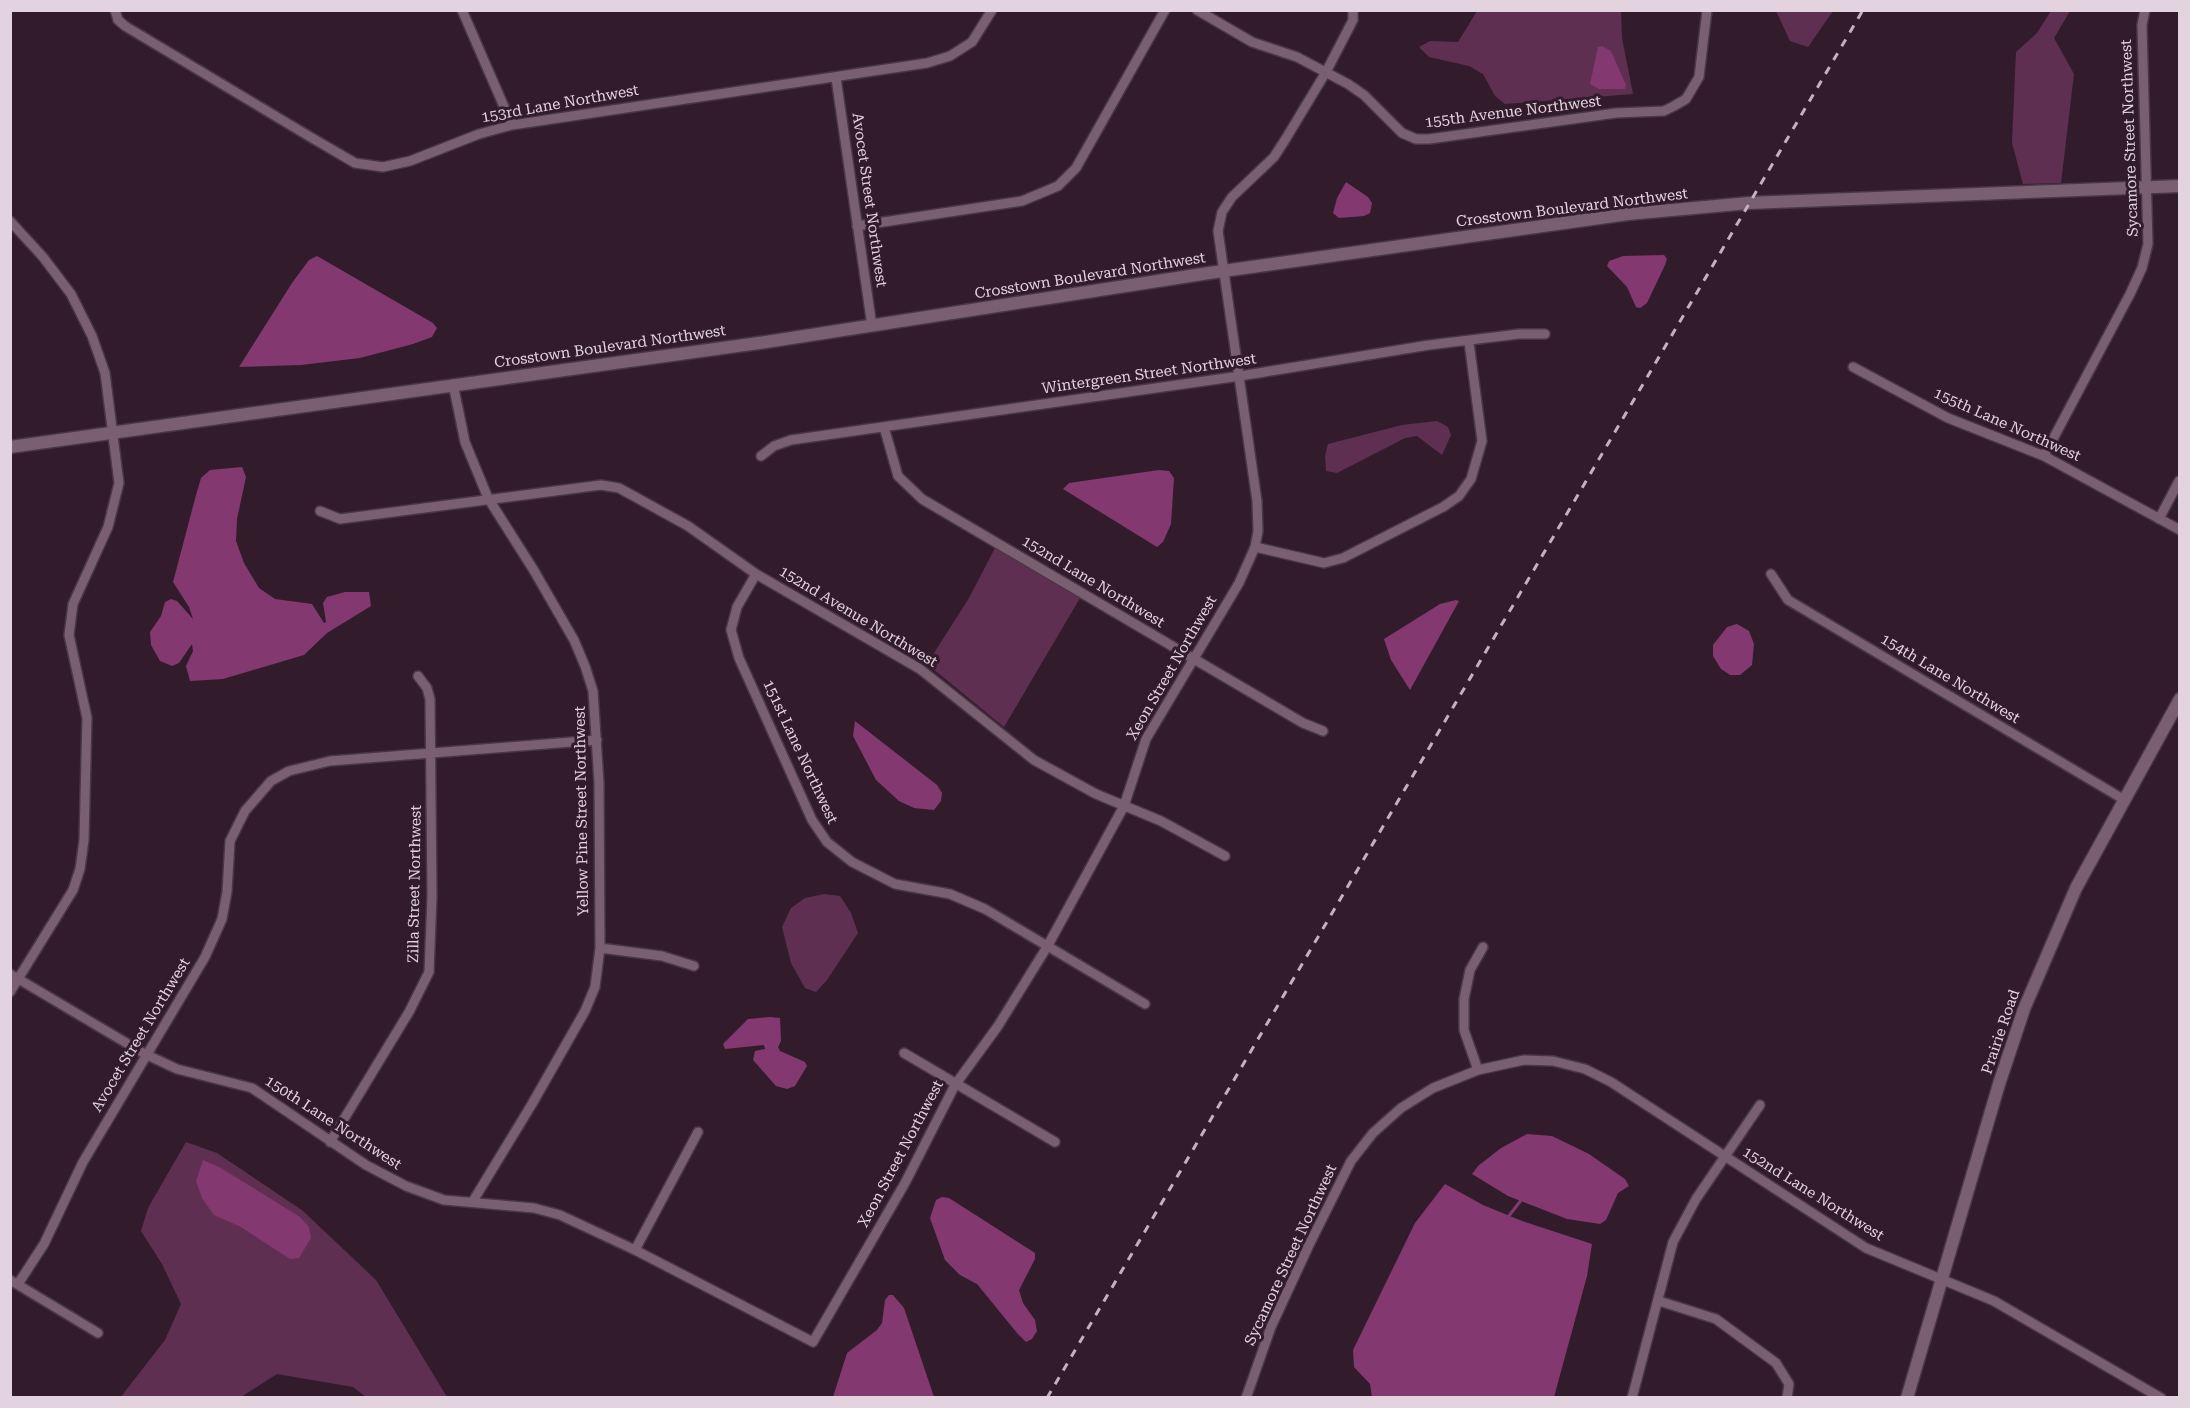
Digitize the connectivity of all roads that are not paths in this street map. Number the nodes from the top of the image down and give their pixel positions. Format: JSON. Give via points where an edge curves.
{"nodes":[{"id":1,"x":462,"y":10,"type":"edge"},
{"id":2,"x":992,"y":10,"type":"edge"},
{"id":3,"x":1165,"y":10,"type":"edge"},
{"id":4,"x":1197,"y":10,"type":"edge"},
{"id":5,"x":1353,"y":10,"type":"edge"},
{"id":6,"x":1707,"y":10,"type":"edge"},
{"id":7,"x":2145,"y":10,"type":"edge"},
{"id":8,"x":115,"y":12,"type":"edge"},
{"id":9,"x":1326,"y":72,"type":"junction"},
{"id":10,"x":836,"y":78,"type":"junction"},
{"id":11,"x":512,"y":125,"type":"junction"},
{"id":12,"x":2180,"y":186,"type":"edge"},
{"id":13,"x":2147,"y":187,"type":"junction"},
{"id":14,"x":10,"y":220,"type":"edge"},
{"id":15,"x":857,"y":225,"type":"junction"},
{"id":16,"x":1222,"y":271,"type":"junction"},
{"id":17,"x":872,"y":326,"type":"junction"},
{"id":18,"x":1545,"y":334,"type":"dead end"},
{"id":19,"x":1469,"y":342,"type":"junction"},
{"id":20,"x":1853,"y":367,"type":"dead end"},
{"id":21,"x":1240,"y":376,"type":"junction"},
{"id":22,"x":453,"y":384,"type":"junction"},
{"id":23,"x":884,"y":427,"type":"junction"},
{"id":24,"x":113,"y":433,"type":"junction"},
{"id":25,"x":10,"y":447,"type":"edge"},
{"id":26,"x":761,"y":456,"type":"dead end"},
{"id":27,"x":2044,"y":456,"type":"junction"},
{"id":28,"x":2179,"y":481,"type":"edge"},
{"id":29,"x":488,"y":498,"type":"junction"},
{"id":30,"x":320,"y":511,"type":"dead end"},
{"id":31,"x":2159,"y":519,"type":"junction"},
{"id":32,"x":2180,"y":530,"type":"edge"},
{"id":33,"x":1255,"y":547,"type":"junction"},
{"id":34,"x":756,"y":574,"type":"junction"},
{"id":35,"x":1771,"y":574,"type":"dead end"},
{"id":36,"x":1194,"y":659,"type":"junction"},
{"id":37,"x":418,"y":676,"type":"dead end"},
{"id":38,"x":2180,"y":699,"type":"edge"},
{"id":39,"x":1323,"y":731,"type":"dead end"},
{"id":40,"x":597,"y":740,"type":"junction"},
{"id":41,"x":430,"y":753,"type":"junction"},
{"id":42,"x":2123,"y":799,"type":"junction"},
{"id":43,"x":1124,"y":806,"type":"junction"},
{"id":44,"x":1225,"y":856,"type":"dead end"},
{"id":45,"x":1047,"y":947,"type":"junction"},
{"id":46,"x":1483,"y":947,"type":"dead end"},
{"id":47,"x":600,"y":948,"type":"junction"},
{"id":48,"x":694,"y":966,"type":"dead end"},
{"id":49,"x":14,"y":976,"type":"edge"},
{"id":50,"x":10,"y":992,"type":"edge"},
{"id":51,"x":1144,"y":1004,"type":"dead end"},
{"id":52,"x":904,"y":1053,"type":"dead end"},
{"id":53,"x":145,"y":1054,"type":"junction"},
{"id":54,"x":1478,"y":1070,"type":"junction"},
{"id":55,"x":955,"y":1085,"type":"junction"},
{"id":56,"x":1760,"y":1105,"type":"dead end"},
{"id":57,"x":698,"y":1132,"type":"dead end"},
{"id":58,"x":330,"y":1142,"type":"junction"},
{"id":59,"x":1054,"y":1142,"type":"dead end"},
{"id":60,"x":1726,"y":1157,"type":"junction"},
{"id":61,"x":473,"y":1201,"type":"junction"},
{"id":62,"x":635,"y":1250,"type":"junction"},
{"id":63,"x":1944,"y":1279,"type":"junction"},
{"id":64,"x":14,"y":1282,"type":"edge"},
{"id":65,"x":1659,"y":1300,"type":"junction"},
{"id":66,"x":98,"y":1333,"type":"dead end"},
{"id":67,"x":813,"y":1342,"type":"joint"},
{"id":68,"x":1246,"y":1398,"type":"edge"},
{"id":69,"x":1632,"y":1398,"type":"edge"},
{"id":70,"x":1787,"y":1398,"type":"edge"},
{"id":71,"x":1907,"y":1398,"type":"edge"},
{"id":72,"x":2161,"y":1398,"type":"edge"}],
"edges":[{"from":1,"to":11,"type":"street"},
{"from":2,"to":10,"type":"street","name":"153rd Lane Northwest","via":[[972,42],[950,56]]},
{"from":3,"to":15,"type":"street","via":[[1076,168],[1058,186],[1022,201]]},
{"from":4,"to":9,"type":"street","name":"155th Avenue Northwest","via":[[1252,42],[1297,57]]},
{"from":5,"to":9,"type":"street","name":"Xeon Street Northwest","via":[[1353,20]]},
{"from":6,"to":9,"type":"street","name":"155th Avenue Northwest","via":[[1699,77],[1686,99],[1664,111],[1616,113],[1416,139],[1402,133],[1364,94]]},
{"from":7,"to":13,"type":"street","name":"Sycamore Street Northwest","via":[[2142,25]]},
{"from":8,"to":11,"type":"street","name":"153rd Lane Northwest","via":[[125,26],[355,163],[382,166],[410,160]]},
{"from":9,"to":16,"type":"street","name":"Xeon Street Northwest","via":[[1274,157],[1238,190],[1222,212],[1218,231]]},
{"from":10,"to":11,"type":"street","name":"153rd Lane Northwest"},
{"from":10,"to":15,"type":"street","name":"Avocet Street Northwest"},
{"from":12,"to":13,"type":"street","name":"Crosstown Boulevard Northwest"},
{"from":13,"to":16,"type":"street","name":"Crosstown Boulevard Northwest","via":[[1676,209]]},
{"from":13,"to":27,"type":"street","name":"Sycamore Street Northwest","via":[[2148,244],[2142,268]]},
{"from":14,"to":24,"type":"street","via":[[70,294],[92,336],[105,373]]},
{"from":15,"to":17,"type":"street","name":"Avocet Street Northwest"},
{"from":16,"to":17,"type":"street","name":"Crosstown Boulevard Northwest"},
{"from":16,"to":21,"type":"street","name":"Xeon Street Northwest"},
{"from":17,"to":22,"type":"street","name":"Crosstown Boulevard Northwest"},
{"from":18,"to":19,"type":"street","name":"Wintergreen Street Northwest"},
{"from":19,"to":21,"type":"street","name":"Wintergreen Street Northwest"},
{"from":19,"to":33,"type":"street","via":[[1482,441],[1471,479],[1459,496],[1324,563]]},
{"from":20,"to":27,"type":"street","name":"155th Lane Northwest","via":[[1948,418]]},
{"from":21,"to":23,"type":"street","name":"Wintergreen Street Northwest"},
{"from":21,"to":33,"type":"street","name":"Xeon Street Northwest","via":[[1259,514]]},
{"from":22,"to":24,"type":"street","name":"Crosstown Boulevard Northwest"},
{"from":22,"to":29,"type":"street","name":"Yellow Pine Street Northwest","via":[[465,442]]},
{"from":23,"to":26,"type":"street","name":"Wintergreen Street Northwest","via":[[790,440]]},
{"from":23,"to":36,"type":"street","name":"152nd Lane Northwest","via":[[898,476],[907,488]]},
{"from":24,"to":25,"type":"street","name":"Crosstown Boulevard Northwest"},
{"from":24,"to":49,"type":"street","via":[[119,483],[113,512],[73,603],[69,635],[87,718],[81,860],[72,890]]},
{"from":27,"to":31,"type":"street","name":"155th Lane Northwest"},
{"from":28,"to":31,"type":"street"},
{"from":29,"to":30,"type":"street","via":[[340,519]]},
{"from":29,"to":34,"type":"street","name":"152nd Avenue Northwest","via":[[601,485],[619,488],[688,526]]},
{"from":29,"to":40,"type":"street","name":"Yellow Pine Street Northwest","via":[[574,640],[593,691]]},
{"from":31,"to":32,"type":"street","name":"155th Lane Northwest"},
{"from":33,"to":36,"type":"street","name":"Xeon Street Northwest","via":[[1239,583]]},
{"from":34,"to":43,"type":"street","name":"152nd Avenue Northwest","via":[[920,669],[1034,760]]},
{"from":34,"to":45,"type":"street","name":"151st Lane Northwest","via":[[737,607],[731,630],[739,658],[812,820],[826,842],[873,874],[896,884],[964,898]]},
{"from":35,"to":42,"type":"street","name":"154th Lane Northwest","via":[[1788,600]]},
{"from":36,"to":39,"type":"street","name":"152nd Lane Northwest"},
{"from":36,"to":43,"type":"street","name":"Xeon Street Northwest","via":[[1146,739]]},
{"from":37,"to":41,"type":"street","name":"Zilla Street Northwest","via":[[430,699]]},
{"from":38,"to":42,"type":"street","name":"Prairie Road"},
{"from":40,"to":41,"type":"street"},
{"from":40,"to":47,"type":"street","name":"Yellow Pine Street Northwest"},
{"from":41,"to":53,"type":"street","name":"Avocet Street Northwest","via":[[306,766],[271,781],[260,792],[230,841],[228,892],[222,919],[205,957]]},
{"from":41,"to":58,"type":"street","name":"Zilla Street Northwest","via":[[429,972]]},
{"from":42,"to":63,"type":"street","name":"Prairie Road","via":[[2064,912],[2021,1016]]},
{"from":43,"to":44,"type":"street","name":"152nd Avenue Northwest"},
{"from":43,"to":45,"type":"street","name":"Xeon Street Northwest"},
{"from":45,"to":51,"type":"street","name":"151st Lane Northwest"},
{"from":45,"to":55,"type":"street","name":"Xeon Street Northwest","via":[[999,1026]]},
{"from":46,"to":54,"type":"street","via":[[1470,970],[1464,999],[1464,1030]]},
{"from":47,"to":48,"type":"street","via":[[662,956]]},
{"from":47,"to":61,"type":"street","name":"Yellow Pine Street Northwest","via":[[595,987],[585,1011]]},
{"from":49,"to":50,"type":"street"},
{"from":49,"to":53,"type":"street","name":"150th Lane Northwest"},
{"from":52,"to":55,"type":"street"},
{"from":53,"to":58,"type":"street","name":"150th Lane Northwest","via":[[177,1068],[252,1088]]},
{"from":53,"to":64,"type":"street","name":"Avocet Street Northwest","via":[[83,1162],[44,1244]]},
{"from":54,"to":60,"type":"street","name":"152nd Lane Northwest","via":[[1524,1060],[1585,1068]]},
{"from":54,"to":68,"type":"street","name":"Sycamore Street Northwest","via":[[1432,1089],[1401,1108],[1373,1133],[1351,1161],[1271,1327]]},
{"from":55,"to":59,"type":"street"},
{"from":55,"to":67,"type":"street","name":"Xeon Street Northwest","via":[[905,1183]]},
{"from":56,"to":60,"type":"street"},
{"from":57,"to":62,"type":"street"},
{"from":58,"to":61,"type":"street","name":"150th Lane Northwest","via":[[406,1186],[444,1200]]},
{"from":60,"to":63,"type":"street","name":"152nd Lane Northwest","via":[[1866,1248]]},
{"from":60,"to":65,"type":"street","via":[[1673,1242]]},
{"from":61,"to":62,"type":"street","name":"150th Lane Northwest","via":[[560,1215]]},
{"from":62,"to":67,"type":"street","name":"150th Lane Northwest"},
{"from":63,"to":71,"type":"street","name":"Prairie Road"},
{"from":63,"to":72,"type":"street","name":"152nd Lane Northwest","via":[[1994,1301]]},
{"from":64,"to":66,"type":"street"},
{"from":65,"to":69,"type":"street"},
{"from":65,"to":70,"type":"street","via":[[1716,1319],[1776,1363],[1789,1384]]}]}
